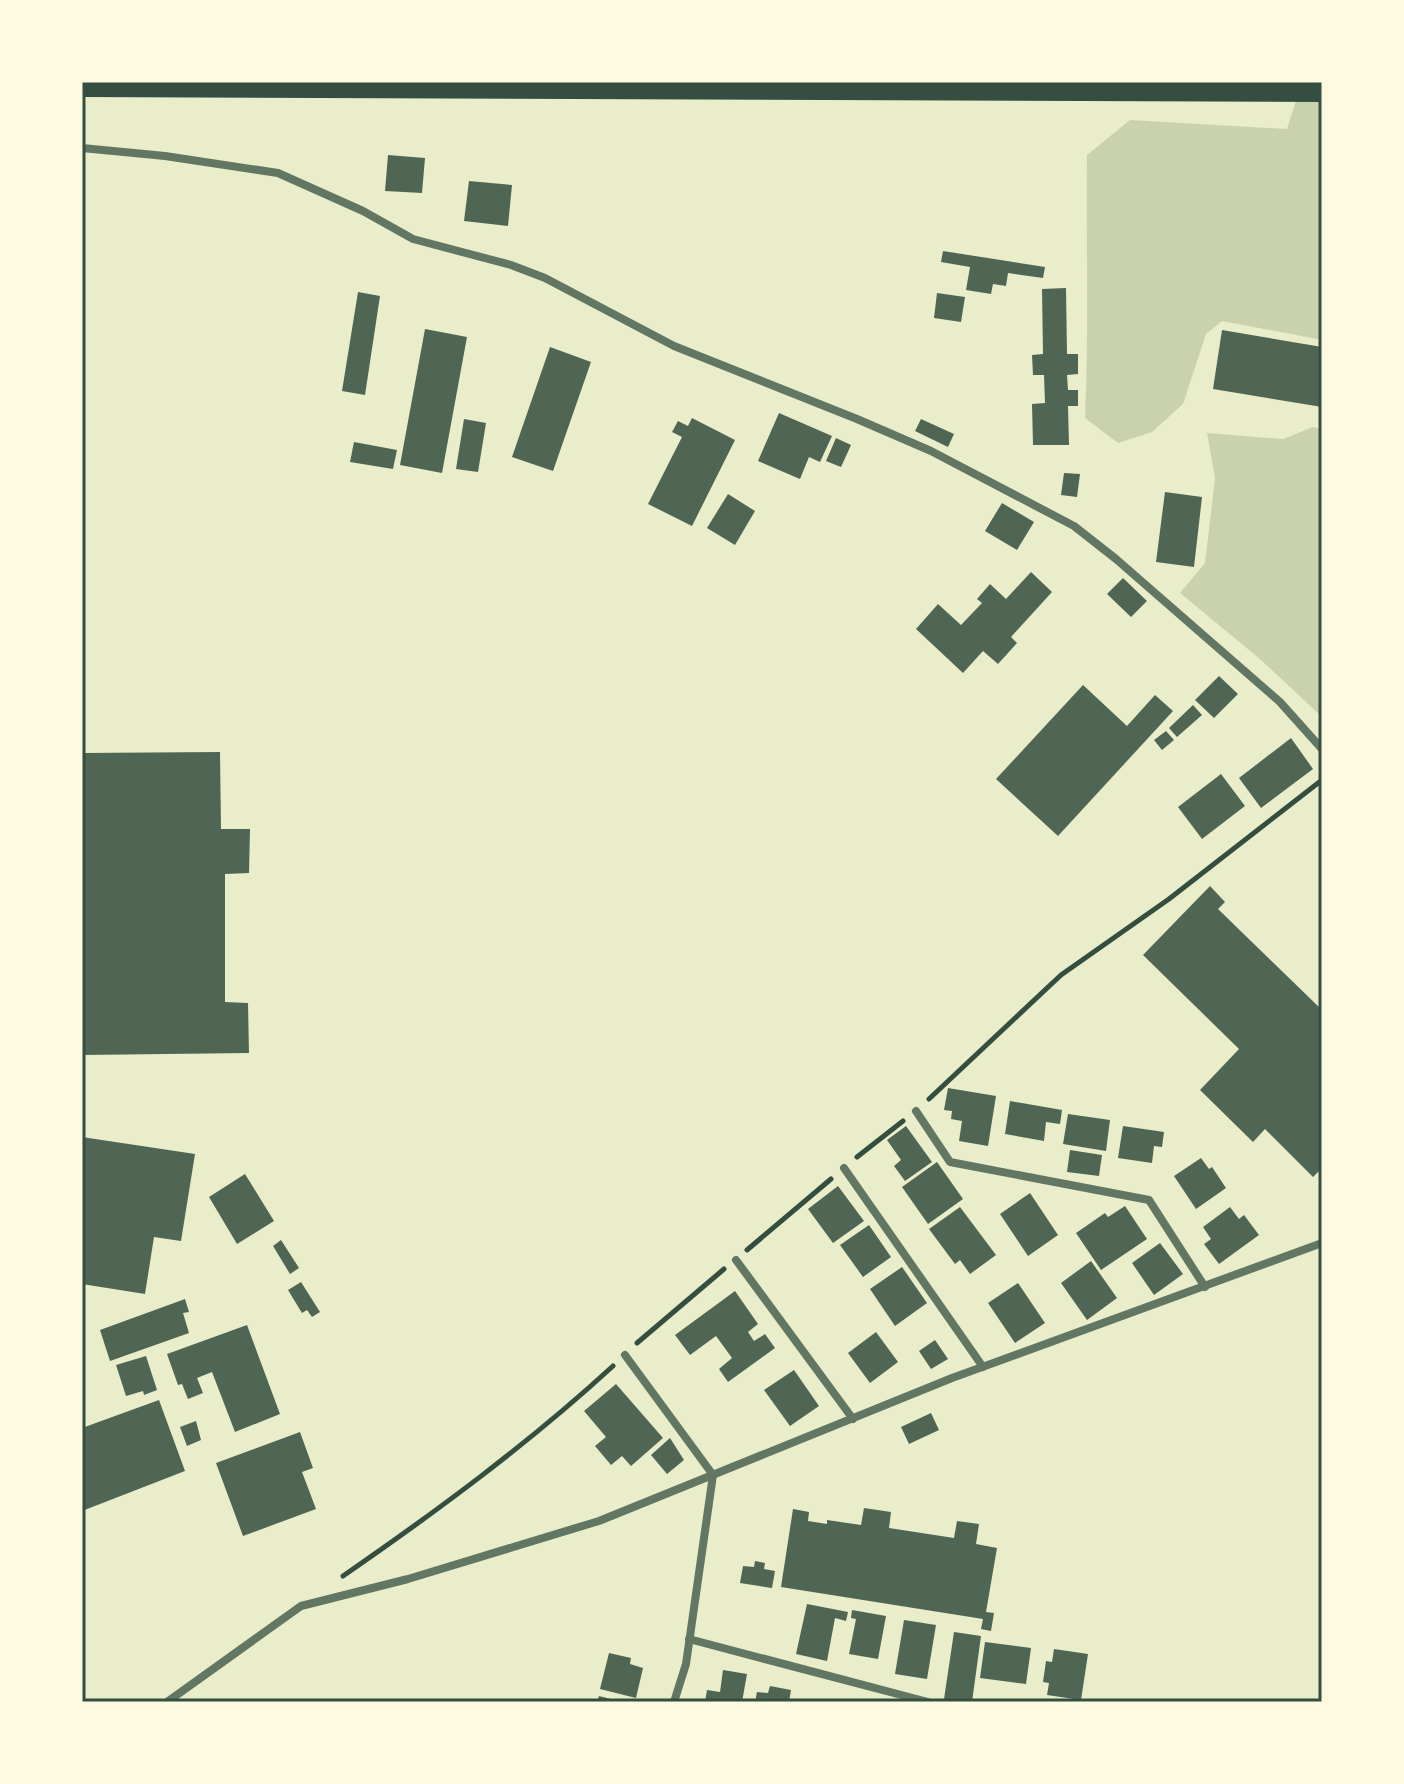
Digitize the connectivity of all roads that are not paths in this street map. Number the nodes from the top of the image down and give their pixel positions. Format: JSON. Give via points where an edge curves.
{"nodes":[{"id":1,"x":82,"y":86,"type":"edge"},
{"id":2,"x":741,"y":86,"type":"edge"},
{"id":3,"x":1102,"y":86,"type":"edge"},
{"id":4,"x":1322,"y":91,"type":"edge"},
{"id":5,"x":82,"y":148,"type":"edge"},
{"id":6,"x":1322,"y":749,"type":"edge"},
{"id":7,"x":916,"y":1111,"type":"road end"},
{"id":8,"x":844,"y":1168,"type":"road end"},
{"id":9,"x":1322,"y":1243,"type":"edge"},
{"id":10,"x":736,"y":1260,"type":"road end"},
{"id":11,"x":1205,"y":1287,"type":"junction"},
{"id":12,"x":625,"y":1355,"type":"road end"},
{"id":13,"x":983,"y":1367,"type":"junction"},
{"id":14,"x":853,"y":1419,"type":"junction"},
{"id":15,"x":713,"y":1475,"type":"junction"},
{"id":16,"x":689,"y":1639,"type":"junction"},
{"id":17,"x":167,"y":1702,"type":"edge"},
{"id":18,"x":674,"y":1702,"type":"edge"},
{"id":19,"x":928,"y":1702,"type":"edge"}],
"edges":[{"from":1,"to":2,"type":"highway"},
{"from":2,"to":3,"type":"highway"},
{"from":3,"to":4,"type":"highway"},
{"from":5,"to":6,"type":"street","via":[[278,173],[413,239],[545,278],[674,346],[931,451],[1074,526],[1280,702]]},
{"from":7,"to":11,"type":"street","via":[[950,1162],[1149,1200]]},
{"from":8,"to":13,"type":"street"},
{"from":9,"to":11,"type":"street"},
{"from":10,"to":14,"type":"street"},
{"from":11,"to":13,"type":"street"},
{"from":12,"to":15,"type":"street"},
{"from":13,"to":14,"type":"street"},
{"from":14,"to":15,"type":"street"},
{"from":15,"to":16,"type":"street"},
{"from":15,"to":17,"type":"street","via":[[599,1521],[301,1606]]},
{"from":16,"to":18,"type":"street"},
{"from":16,"to":19,"type":"street"}]}
